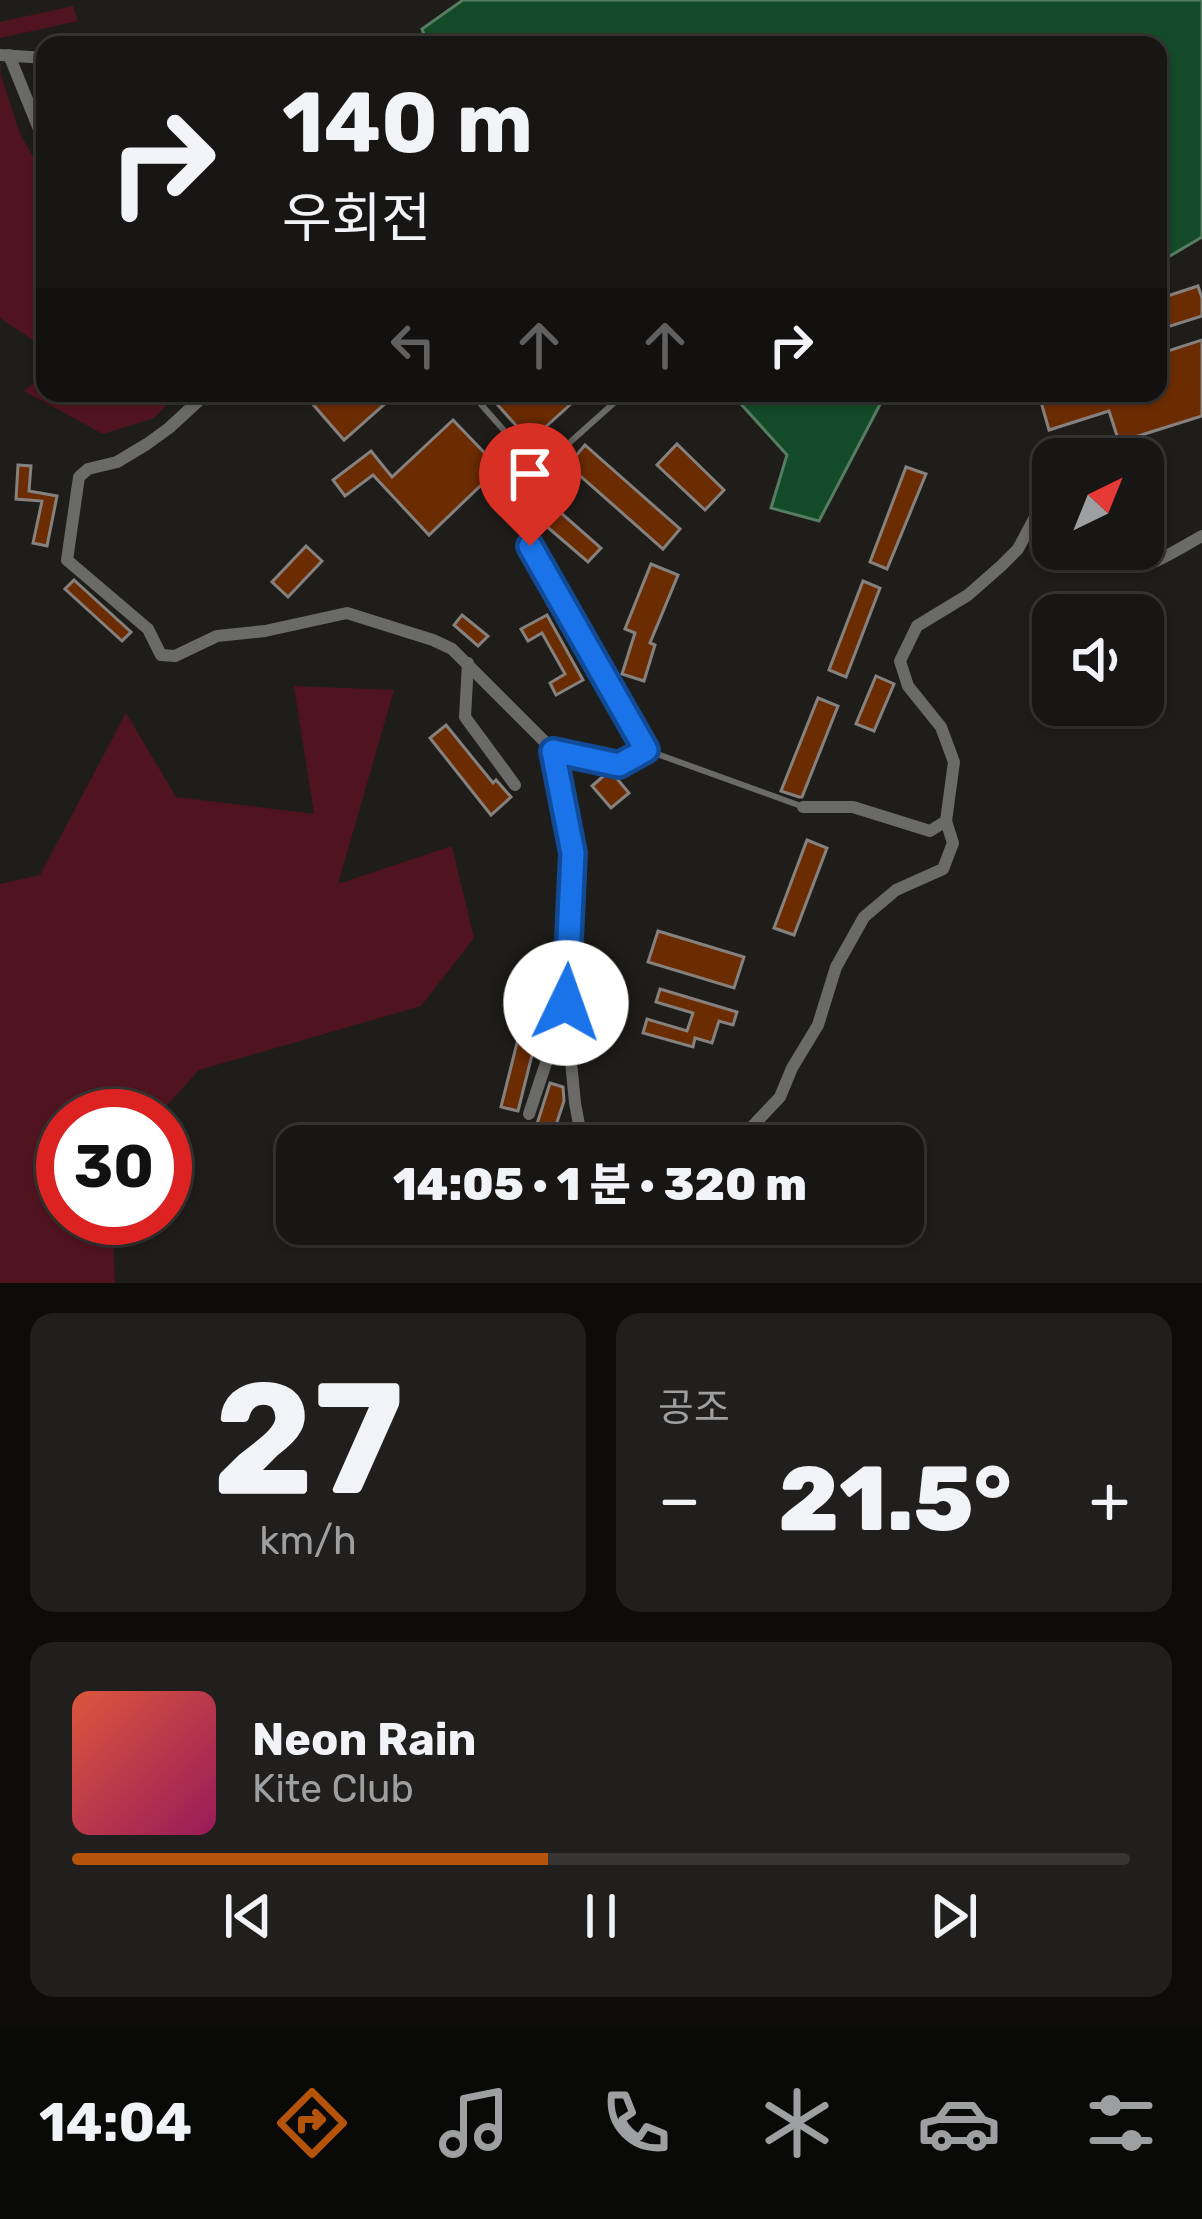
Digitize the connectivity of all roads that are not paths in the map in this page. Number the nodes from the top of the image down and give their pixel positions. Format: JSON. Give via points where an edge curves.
{"nodes":[{"id":1,"x":4,"y":55,"type":"edge"},
{"id":2,"x":36,"y":57,"type":"edge"},
{"id":3,"x":36,"y":124,"type":"edge"},
{"id":4,"x":197,"y":402,"type":"edge"},
{"id":5,"x":479,"y":402,"type":"edge"},
{"id":6,"x":615,"y":402,"type":"edge"},
{"id":7,"x":539,"y":470,"type":"junction"},
{"id":8,"x":1032,"y":523,"type":"edge"},
{"id":9,"x":1202,"y":536,"type":"edge"},
{"id":10,"x":1164,"y":557,"type":"edge"},
{"id":11,"x":468,"y":663,"type":"junction"},
{"id":12,"x":646,"y":750,"type":"junction"},
{"id":13,"x":553,"y":751,"type":"junction"},
{"id":14,"x":515,"y":785,"type":"dead end"},
{"id":15,"x":803,"y":807,"type":"joint"},
{"id":16,"x":946,"y":821,"type":"junction"},
{"id":17,"x":566,"y":1003,"type":"junction"},
{"id":18,"x":529,"y":1114,"type":"dead end"},
{"id":19,"x":579,"y":1125,"type":"edge"},
{"id":20,"x":754,"y":1125,"type":"edge"}],
"edges":[{"from":1,"to":2,"type":"street"},
{"from":1,"to":3,"type":"street"},
{"from":4,"to":11,"type":"street","via":[[147,444],[79,477],[69,563],[148,628],[158,652],[166,658],[217,636],[347,613],[433,640]]},
{"from":5,"to":7,"type":"lane"},
{"from":6,"to":7,"type":"lane"},
{"from":7,"to":12,"type":"lane","via":[[507,506]]},
{"from":8,"to":16,"type":"street","via":[[1018,549],[968,596],[917,626],[900,662],[954,762]]},
{"from":9,"to":10,"type":"street"},
{"from":11,"to":13,"type":"street"},
{"from":11,"to":14,"type":"street","via":[[465,716]]},
{"from":12,"to":13,"type":"street","via":[[619,765]]},
{"from":12,"to":15,"type":"lane"},
{"from":13,"to":17,"type":"street","via":[[573,853]]},
{"from":15,"to":16,"type":"street","via":[[853,808],[930,830]]},
{"from":16,"to":20,"type":"street","via":[[953,843],[944,869],[896,890],[864,917],[780,1097]]},
{"from":17,"to":18,"type":"street"},
{"from":17,"to":19,"type":"street"}]}
